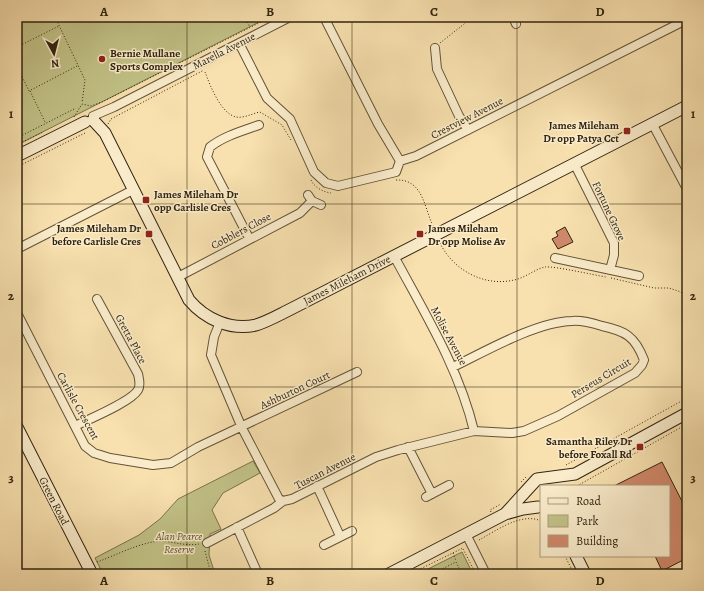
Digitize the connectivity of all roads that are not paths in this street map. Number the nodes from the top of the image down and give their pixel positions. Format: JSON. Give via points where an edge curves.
{"nodes":[{"id":1,"x":290,"y":17,"type":"edge"},
{"id":2,"x":324,"y":17,"type":"edge"},
{"id":3,"x":687,"y":17,"type":"edge"},
{"id":4,"x":239,"y":43,"type":"junction"},
{"id":5,"x":435,"y":48,"type":"road end"},
{"id":6,"x":687,"y":106,"type":"edge"},
{"id":7,"x":86,"y":119,"type":"junction"},
{"id":8,"x":652,"y":123,"type":"junction"},
{"id":9,"x":259,"y":126,"type":"dead end"},
{"id":10,"x":468,"y":130,"type":"junction"},
{"id":11,"x":17,"y":156,"type":"edge"},
{"id":12,"x":400,"y":161,"type":"junction"},
{"id":13,"x":574,"y":163,"type":"junction"},
{"id":14,"x":687,"y":189,"type":"edge"},
{"id":15,"x":133,"y":190,"type":"junction"},
{"id":16,"x":322,"y":205,"type":"dead end"},
{"id":17,"x":249,"y":238,"type":"junction"},
{"id":18,"x":17,"y":249,"type":"edge"},
{"id":19,"x":394,"y":256,"type":"junction"},
{"id":20,"x":555,"y":258,"type":"dead end"},
{"id":21,"x":610,"y":270,"type":"junction"},
{"id":22,"x":639,"y":276,"type":"dead end"},
{"id":23,"x":178,"y":277,"type":"junction"},
{"id":24,"x":97,"y":299,"type":"dead end"},
{"id":25,"x":17,"y":313,"type":"edge"},
{"id":26,"x":220,"y":322,"type":"junction"},
{"id":27,"x":453,"y":367,"type":"junction"},
{"id":28,"x":357,"y":372,"type":"dead end"},
{"id":29,"x":687,"y":414,"type":"edge"},
{"id":30,"x":75,"y":426,"type":"junction"},
{"id":31,"x":17,"y":427,"type":"edge"},
{"id":32,"x":242,"y":428,"type":"junction"},
{"id":33,"x":474,"y":431,"type":"junction"},
{"id":34,"x":17,"y":443,"type":"edge"},
{"id":35,"x":408,"y":447,"type":"junction"},
{"id":36,"x":575,"y":474,"type":"junction"},
{"id":37,"x":547,"y":479,"type":"junction"},
{"id":38,"x":449,"y":485,"type":"dead end"},
{"id":39,"x":525,"y":485,"type":"junction"},
{"id":40,"x":556,"y":485,"type":"edge"},
{"id":41,"x":565,"y":485,"type":"edge"},
{"id":42,"x":317,"y":486,"type":"junction"},
{"id":43,"x":283,"y":501,"type":"junction"},
{"id":44,"x":540,"y":507,"type":"edge"},
{"id":45,"x":505,"y":508,"type":"junction"},
{"id":46,"x":237,"y":527,"type":"junction"},
{"id":47,"x":352,"y":531,"type":"dead end"},
{"id":48,"x":466,"y":534,"type":"junction"},
{"id":49,"x":340,"y":536,"type":"junction"},
{"id":50,"x":207,"y":543,"type":"road end"},
{"id":51,"x":324,"y":545,"type":"dead end"},
{"id":52,"x":576,"y":557,"type":"edge"},
{"id":53,"x":93,"y":569,"type":"edge"},
{"id":54,"x":84,"y":574,"type":"edge"},
{"id":55,"x":258,"y":574,"type":"edge"},
{"id":56,"x":389,"y":574,"type":"edge"},
{"id":57,"x":486,"y":574,"type":"edge"},
{"id":58,"x":585,"y":574,"type":"edge"}],
"edges":[{"from":1,"to":4,"type":"street","name":"Marella Avenue"},
{"from":2,"to":12,"type":"street","via":[[378,124]]},
{"from":3,"to":10,"type":"street","name":"Crestview Avenue","via":[[682,22]]},
{"from":4,"to":7,"type":"street","name":"Marella Avenue"},
{"from":4,"to":12,"type":"street","via":[[267,98],[290,119],[314,172],[326,183],[338,186],[396,172]]},
{"from":5,"to":10,"type":"street","via":[[437,69]]},
{"from":6,"to":8,"type":"street","name":"James Mileham Drive"},
{"from":7,"to":11,"type":"street","name":"Marella Avenue"},
{"from":7,"to":15,"type":"street","name":"James Mileham Drive","via":[[106,133]]},
{"from":8,"to":13,"type":"street","name":"James Mileham Drive"},
{"from":8,"to":14,"type":"street"},
{"from":9,"to":17,"type":"street","via":[[214,143],[207,157]]},
{"from":10,"to":12,"type":"street","name":"Crestview Avenue","via":[[416,156]]},
{"from":13,"to":19,"type":"street","name":"James Mileham Drive"},
{"from":13,"to":21,"type":"street","name":"Fortune Grove","via":[[614,242]]},
{"from":15,"to":18,"type":"street"},
{"from":15,"to":23,"type":"street","name":"James Mileham Drive"},
{"from":16,"to":17,"type":"street","name":"Cobblers Close","via":[[310,198],[300,213]]},
{"from":17,"to":23,"type":"street","name":"Cobblers Close"},
{"from":19,"to":26,"type":"street","name":"James Mileham Drive","via":[[261,323],[243,327]]},
{"from":19,"to":27,"type":"street","name":"Molise Avenue"},
{"from":20,"to":21,"type":"street"},
{"from":21,"to":22,"type":"street"},
{"from":23,"to":26,"type":"street","name":"James Mileham Drive","via":[[194,305],[205,315]]},
{"from":24,"to":30,"type":"street","name":"Gretta Place","via":[[140,380],[138,389],[126,400]]},
{"from":25,"to":30,"type":"street","name":"Carlisle Crescent"},
{"from":26,"to":32,"type":"street","via":[[211,355]]},
{"from":27,"to":33,"type":"street","name":"Molise Avenue","via":[[468,406]]},
{"from":27,"to":33,"type":"street","name":"Perseus Circuit","via":[[523,334],[570,321],[621,330],[634,342],[644,360],[635,373],[538,426],[512,433]]},
{"from":28,"to":32,"type":"street","name":"Ashburton Court"},
{"from":29,"to":36,"type":"street"},
{"from":30,"to":32,"type":"street","name":"Carlisle Crescent","via":[[85,446],[94,453],[153,465],[171,463],[198,447]]},
{"from":31,"to":53,"type":"street","name":"Green Road"},
{"from":32,"to":43,"type":"street","via":[[279,499]]},
{"from":33,"to":35,"type":"street","name":"Tuscan Avenue"},
{"from":34,"to":54,"type":"street","name":"Green Road"},
{"from":35,"to":38,"type":"street","via":[[429,495]]},
{"from":35,"to":42,"type":"street","name":"Tuscan Avenue","via":[[376,457]]},
{"from":36,"to":37,"type":"street"},
{"from":36,"to":41,"type":"street"},
{"from":37,"to":39,"type":"street"},
{"from":37,"to":40,"type":"street"},
{"from":39,"to":44,"type":"street","via":[[530,499]]},
{"from":39,"to":45,"type":"street","via":[[519,501]]},
{"from":42,"to":43,"type":"street","name":"Tuscan Avenue","via":[[292,500]]},
{"from":42,"to":49,"type":"street"},
{"from":43,"to":46,"type":"street","name":"Tuscan Avenue"},
{"from":44,"to":45,"type":"street"},
{"from":45,"to":48,"type":"street","via":[[494,520]]},
{"from":46,"to":50,"type":"street","name":"Tuscan Avenue"},
{"from":46,"to":55,"type":"street"},
{"from":47,"to":49,"type":"street"},
{"from":48,"to":56,"type":"street"},
{"from":48,"to":57,"type":"street"},
{"from":49,"to":51,"type":"street"},
{"from":52,"to":58,"type":"street"}]}
